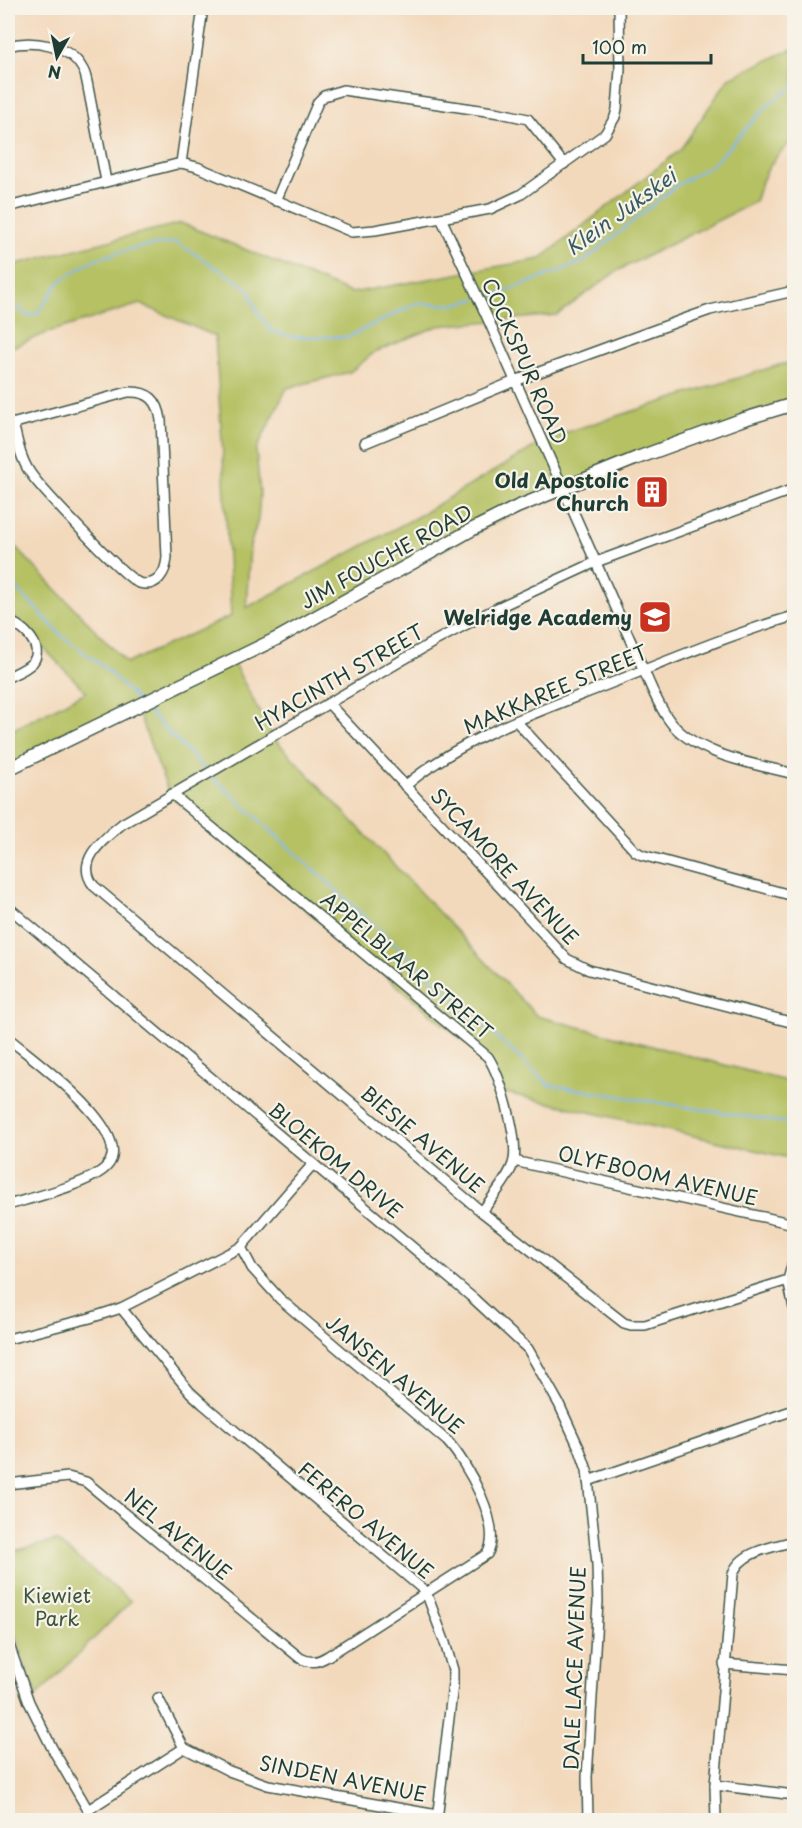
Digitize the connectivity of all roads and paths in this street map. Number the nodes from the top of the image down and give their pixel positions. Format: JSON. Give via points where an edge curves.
{"nodes":[{"id":1,"x":203,"y":8,"type":"edge"},
{"id":2,"x":618,"y":8,"type":"edge"},
{"id":3,"x":8,"y":46,"type":"edge"},
{"id":4,"x":181,"y":163,"type":"junction"},
{"id":5,"x":564,"y":164,"type":"junction"},
{"id":6,"x":106,"y":182,"type":"junction"},
{"id":7,"x":276,"y":201,"type":"junction"},
{"id":8,"x":8,"y":207,"type":"edge"},
{"id":9,"x":441,"y":218,"type":"junction"},
{"id":10,"x":795,"y":291,"type":"edge"},
{"id":11,"x":516,"y":381,"type":"junction"},
{"id":12,"x":795,"y":404,"type":"edge"},
{"id":13,"x":10,"y":424,"type":"edge"},
{"id":14,"x":364,"y":443,"type":"dead end"},
{"id":15,"x":562,"y":488,"type":"junction"},
{"id":16,"x":795,"y":489,"type":"edge"},
{"id":17,"x":596,"y":562,"type":"junction"},
{"id":18,"x":795,"y":616,"type":"edge"},
{"id":19,"x":8,"y":622,"type":"edge"},
{"id":20,"x":644,"y":670,"type":"junction"},
{"id":21,"x":8,"y":677,"type":"edge"},
{"id":22,"x":329,"y":704,"type":"junction"},
{"id":23,"x":516,"y":721,"type":"junction"},
{"id":24,"x":8,"y":769,"type":"edge"},
{"id":25,"x":795,"y":774,"type":"edge"},
{"id":26,"x":405,"y":786,"type":"junction"},
{"id":27,"x":172,"y":794,"type":"junction"},
{"id":28,"x":89,"y":860,"type":"joint"},
{"id":29,"x":795,"y":896,"type":"edge"},
{"id":30,"x":8,"y":907,"type":"edge"},
{"id":31,"x":795,"y":1023,"type":"edge"},
{"id":32,"x":8,"y":1038,"type":"edge"},
{"id":33,"x":514,"y":1161,"type":"junction"},
{"id":34,"x":313,"y":1164,"type":"junction"},
{"id":35,"x":8,"y":1205,"type":"edge"},
{"id":36,"x":482,"y":1212,"type":"junction"},
{"id":37,"x":795,"y":1224,"type":"edge"},
{"id":38,"x":241,"y":1247,"type":"junction"},
{"id":39,"x":795,"y":1258,"type":"edge"},
{"id":40,"x":788,"y":1280,"type":"junction"},
{"id":41,"x":121,"y":1308,"type":"junction"},
{"id":42,"x":795,"y":1308,"type":"edge"},
{"id":43,"x":8,"y":1339,"type":"edge"},
{"id":44,"x":795,"y":1410,"type":"edge"},
{"id":45,"x":588,"y":1481,"type":"junction"},
{"id":46,"x":8,"y":1485,"type":"edge"},
{"id":47,"x":795,"y":1541,"type":"edge"},
{"id":48,"x":426,"y":1592,"type":"junction"},
{"id":49,"x":8,"y":1642,"type":"edge"},
{"id":50,"x":310,"y":1662,"type":"joint"},
{"id":51,"x":724,"y":1664,"type":"junction"},
{"id":52,"x":795,"y":1670,"type":"edge"},
{"id":53,"x":158,"y":1698,"type":"dead end"},
{"id":54,"x":184,"y":1749,"type":"junction"},
{"id":55,"x":715,"y":1785,"type":"junction"},
{"id":56,"x":795,"y":1795,"type":"edge"},
{"id":57,"x":88,"y":1810,"type":"junction"},
{"id":58,"x":437,"y":1818,"type":"edge"},
{"id":59,"x":90,"y":1821,"type":"edge"},
{"id":60,"x":588,"y":1821,"type":"edge"},
{"id":61,"x":716,"y":1821,"type":"edge"}],
"edges":[{"from":1,"to":4,"type":"street"},
{"from":2,"to":5,"type":"street","via":[[620,70],[615,117],[605,134]]},
{"from":3,"to":6,"type":"street","via":[[18,43],[63,50],[82,68]]},
{"from":4,"to":6,"type":"street"},
{"from":4,"to":7,"type":"street"},
{"from":5,"to":7,"type":"street","via":[[528,119],[343,90],[318,102]]},
{"from":5,"to":9,"type":"street","via":[[505,203]]},
{"from":6,"to":8,"type":"street"},
{"from":7,"to":9,"type":"street","via":[[352,232]]},
{"from":9,"to":11,"type":"street","name":"COCKSPUR ROAD"},
{"from":10,"to":11,"type":"street","via":[[710,310]]},
{"from":11,"to":14,"type":"street"},
{"from":11,"to":15,"type":"street","name":"COCKSPUR ROAD"},
{"from":12,"to":15,"type":"street","name":"JIM FOUCHE ROAD","via":[[741,420]]},
{"from":13,"to":13,"type":"street","via":[[128,392],[152,397],[161,420],[167,557],[162,576],[152,583],[132,579],[77,525],[30,473]]},
{"from":15,"to":17,"type":"street","name":"COCKSPUR ROAD"},
{"from":15,"to":24,"type":"street","name":"JIM FOUCHE ROAD","via":[[473,529],[278,638]]},
{"from":16,"to":17,"type":"street","name":"HYACINTH STREET"},
{"from":17,"to":20,"type":"street","name":"COCKSPUR ROAD"},
{"from":17,"to":22,"type":"street","name":"HYACINTH STREET","via":[[468,623]]},
{"from":18,"to":20,"type":"street","name":"MAKKAREE STREET"},
{"from":19,"to":21,"type":"street","via":[[15,623],[32,640],[36,653],[32,663]]},
{"from":20,"to":23,"type":"street","name":"MAKKAREE STREET"},
{"from":20,"to":25,"type":"street","name":"COCKSPUR ROAD","via":[[670,721],[682,733],[723,755]]},
{"from":22,"to":26,"type":"street","name":"SYCAMORE AVENUE"},
{"from":22,"to":27,"type":"street","name":"HYACINTH STREET"},
{"from":23,"to":26,"type":"street","name":"MAKKAREE STREET","via":[[453,751]]},
{"from":23,"to":29,"type":"street","via":[[635,851]]},
{"from":26,"to":31,"type":"street","name":"SYCAMORE AVENUE","via":[[574,964]]},
{"from":27,"to":28,"type":"street","name":"HYACINTH STREET","via":[[122,824]]},
{"from":27,"to":33,"type":"street","name":"APPELBLAAR STREET","via":[[484,1052],[503,1091]]},
{"from":28,"to":36,"type":"street","name":"BIESIE AVENUE","via":[[87,874],[94,886]]},
{"from":30,"to":34,"type":"street","name":"BLOEKOM DRIVE"},
{"from":32,"to":35,"type":"street","via":[[87,1105],[99,1119],[113,1151],[112,1159],[101,1172]]},
{"from":33,"to":36,"type":"street"},
{"from":33,"to":37,"type":"street","name":"OLYFBOOM AVENUE"},
{"from":34,"to":38,"type":"street"},
{"from":34,"to":45,"type":"street","name":"BLOEKOM DRIVE","via":[[528,1349],[575,1438]]},
{"from":36,"to":40,"type":"street","name":"BIESIE AVENUE","via":[[614,1317],[631,1325],[645,1325]]},
{"from":38,"to":41,"type":"street"},
{"from":38,"to":48,"type":"street","name":"JANSEN AVENUE","via":[[252,1268],[279,1299],[447,1441],[468,1467],[486,1513],[490,1549]]},
{"from":39,"to":40,"type":"street"},
{"from":40,"to":42,"type":"street"},
{"from":41,"to":43,"type":"street"},
{"from":41,"to":48,"type":"street","name":"FERERO AVENUE","via":[[190,1392]]},
{"from":44,"to":45,"type":"street"},
{"from":45,"to":60,"type":"street","name":"DALE LACE AVENUE","via":[[598,1602],[587,1777]]},
{"from":46,"to":50,"type":"street","name":"NEL AVENUE","via":[[68,1477],[86,1482],[300,1658]]},
{"from":47,"to":51,"type":"street","via":[[747,1557],[734,1569]]},
{"from":48,"to":50,"type":"street","name":"JANSEN AVENUE","via":[[328,1656]]},
{"from":48,"to":58,"type":"street","name":"FERERO AVENUE","via":[[453,1677]]},
{"from":49,"to":57,"type":"street","via":[[29,1702]]},
{"from":51,"to":52,"type":"street"},
{"from":51,"to":55,"type":"street"},
{"from":53,"to":54,"type":"street"},
{"from":54,"to":57,"type":"street"},
{"from":54,"to":58,"type":"street","name":"SINDEN AVENUE","via":[[268,1785]]},
{"from":55,"to":56,"type":"street"},
{"from":55,"to":61,"type":"street"},
{"from":57,"to":59,"type":"street"}]}
